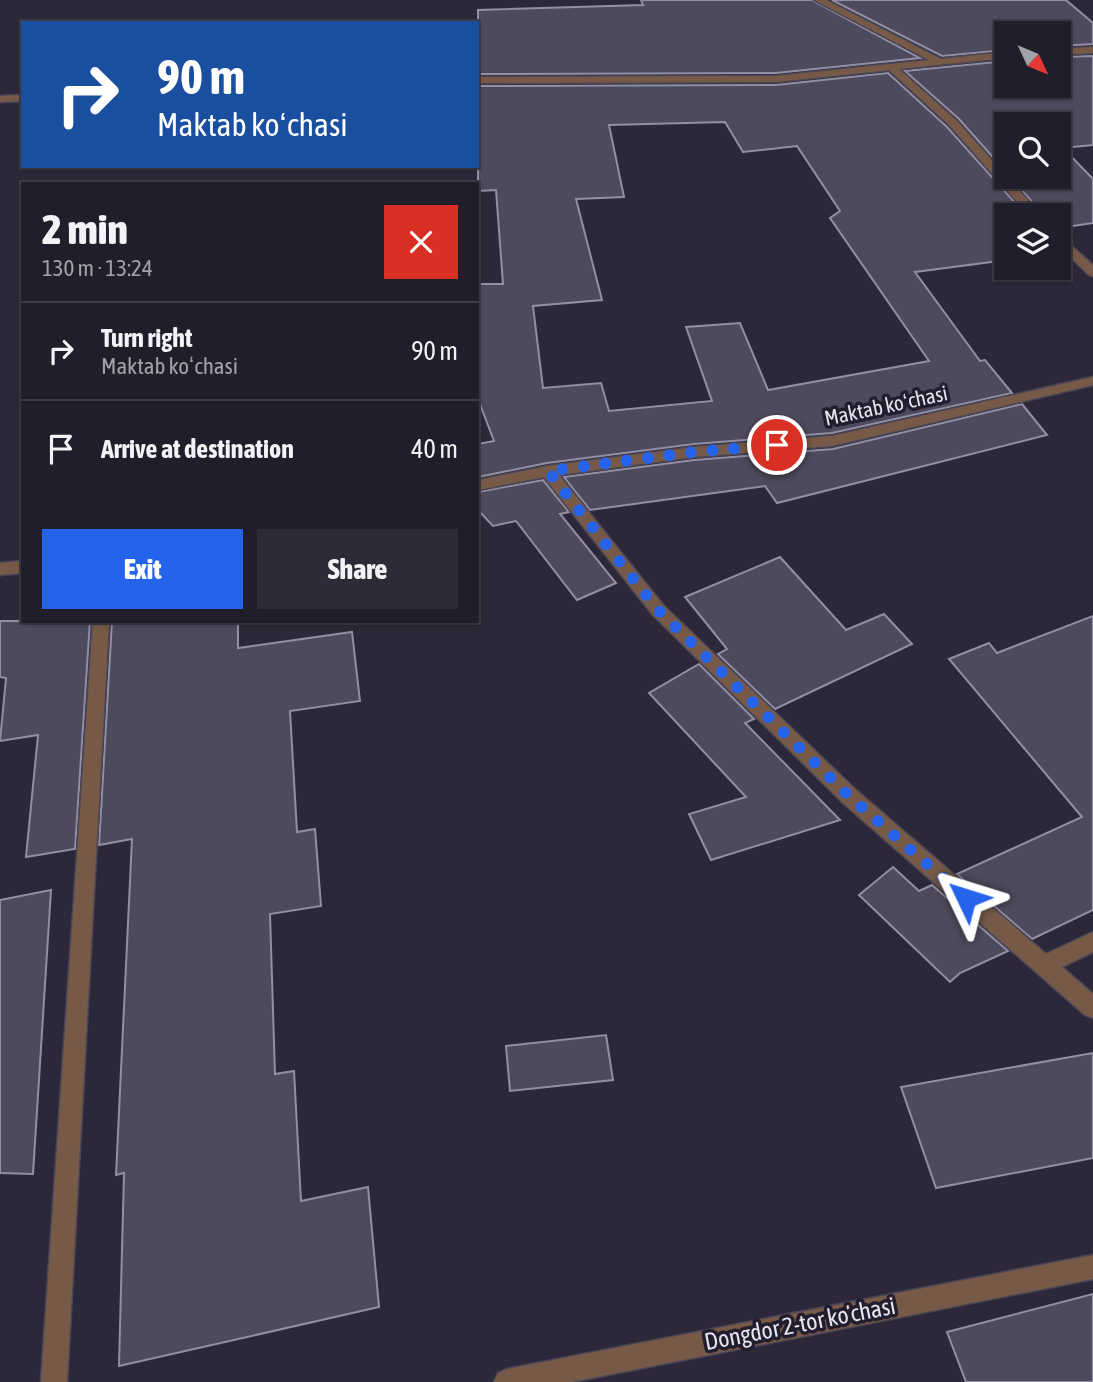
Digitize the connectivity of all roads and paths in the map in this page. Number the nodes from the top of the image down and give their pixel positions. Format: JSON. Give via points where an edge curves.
{"nodes":[{"id":1,"x":819,"y":0,"type":"edge"},
{"id":2,"x":1093,"y":50,"type":"edge"},
{"id":3,"x":1071,"y":51,"type":"edge"},
{"id":4,"x":994,"y":56,"type":"edge"},
{"id":5,"x":940,"y":62,"type":"junction"},
{"id":6,"x":893,"y":69,"type":"junction"},
{"id":7,"x":479,"y":80,"type":"edge"},
{"id":8,"x":21,"y":98,"type":"edge"},
{"id":9,"x":0,"y":99,"type":"edge"},
{"id":10,"x":1024,"y":203,"type":"edge"},
{"id":11,"x":1071,"y":251,"type":"edge"},
{"id":12,"x":1093,"y":272,"type":"edge"},
{"id":13,"x":1093,"y":382,"type":"edge"},
{"id":14,"x":548,"y":471,"type":"junction"},
{"id":15,"x":479,"y":485,"type":"edge"},
{"id":16,"x":21,"y":567,"type":"edge"},
{"id":17,"x":0,"y":569,"type":"edge"},
{"id":18,"x":101,"y":623,"type":"edge"},
{"id":19,"x":1093,"y":942,"type":"edge"},
{"id":20,"x":1044,"y":966,"type":"junction"},
{"id":21,"x":1093,"y":1008,"type":"edge"},
{"id":22,"x":1093,"y":1267,"type":"edge"},
{"id":23,"x":54,"y":1382,"type":"edge"},
{"id":24,"x":507,"y":1382,"type":"edge"}],
"edges":[{"from":1,"to":5,"type":"street"},
{"from":2,"to":3,"type":"street"},
{"from":4,"to":5,"type":"street"},
{"from":5,"to":6,"type":"street"},
{"from":6,"to":7,"type":"street","via":[[776,79]]},
{"from":6,"to":10,"type":"street","via":[[953,123]]},
{"from":8,"to":9,"type":"street"},
{"from":11,"to":12,"type":"street"},
{"from":13,"to":14,"type":"street","name":"Maktab koʻchasi","via":[[832,441],[694,452]]},
{"from":14,"to":15,"type":"street","name":"Maktab koʻchasi"},
{"from":14,"to":20,"type":"street","via":[[658,610],[849,796]]},
{"from":16,"to":17,"type":"street"},
{"from":18,"to":23,"type":"street"},
{"from":19,"to":20,"type":"street"},
{"from":20,"to":21,"type":"street"},
{"from":22,"to":24,"type":"street","name":"Dongdor 2-tor koʼchasi"}]}
